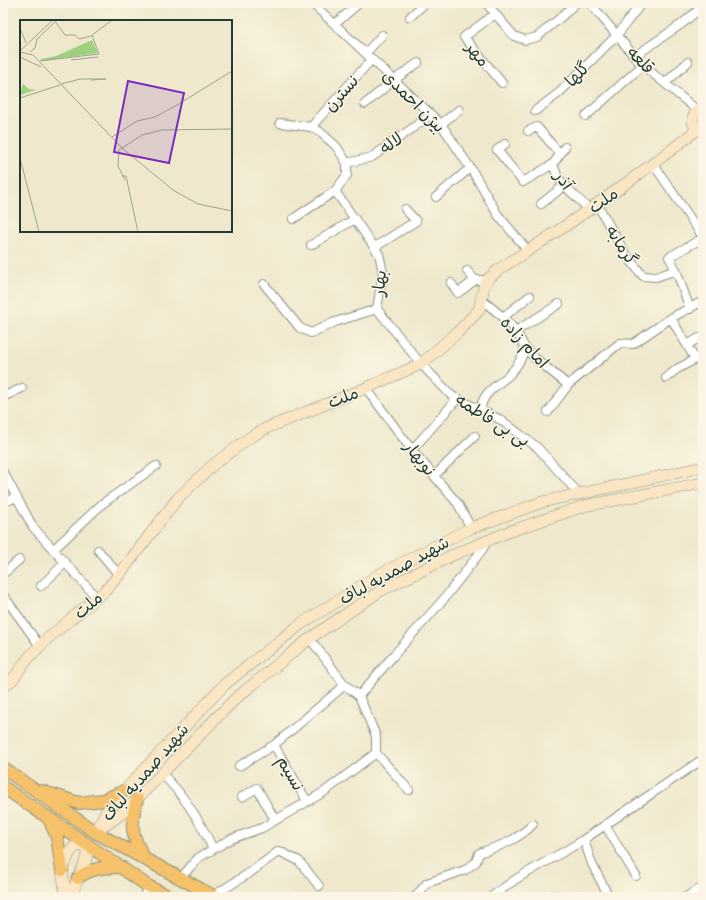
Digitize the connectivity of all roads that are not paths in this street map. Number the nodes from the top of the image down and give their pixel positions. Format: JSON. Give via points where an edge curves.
{"nodes":[{"id":1,"x":312,"y":3,"type":"edge"},
{"id":2,"x":359,"y":3,"type":"edge"},
{"id":3,"x":486,"y":3,"type":"edge"},
{"id":4,"x":576,"y":3,"type":"edge"},
{"id":5,"x":590,"y":3,"type":"edge"},
{"id":6,"x":601,"y":3,"type":"edge"},
{"id":7,"x":421,"y":4,"type":"edge"},
{"id":8,"x":640,"y":5,"type":"dead end"},
{"id":9,"x":703,"y":6,"type":"edge"},
{"id":10,"x":596,"y":10,"type":"junction"},
{"id":11,"x":495,"y":14,"type":"junction"},
{"id":12,"x":410,"y":17,"type":"dead end"},
{"id":13,"x":335,"y":24,"type":"junction"},
{"id":14,"x":382,"y":35,"type":"dead end"},
{"id":15,"x":617,"y":35,"type":"junction"},
{"id":16,"x":366,"y":54,"type":"junction"},
{"id":17,"x":635,"y":56,"type":"junction"},
{"id":18,"x":372,"y":60,"type":"junction"},
{"id":19,"x":688,"y":62,"type":"dead end"},
{"id":20,"x":418,"y":63,"type":"dead end"},
{"id":21,"x":643,"y":65,"type":"junction"},
{"id":22,"x":394,"y":80,"type":"junction"},
{"id":23,"x":502,"y":83,"type":"dead end"},
{"id":24,"x":665,"y":83,"type":"junction"},
{"id":25,"x":366,"y":104,"type":"dead end"},
{"id":26,"x":700,"y":109,"type":"edge"},
{"id":27,"x":459,"y":110,"type":"dead end"},
{"id":28,"x":535,"y":111,"type":"dead end"},
{"id":29,"x":432,"y":115,"type":"junction"},
{"id":30,"x":586,"y":116,"type":"dead end"},
{"id":31,"x":280,"y":123,"type":"dead end"},
{"id":32,"x":441,"y":124,"type":"junction"},
{"id":33,"x":311,"y":127,"type":"junction"},
{"id":34,"x":700,"y":130,"type":"edge"},
{"id":35,"x":528,"y":131,"type":"dead end"},
{"id":36,"x":505,"y":144,"type":"dead end"},
{"id":37,"x":347,"y":163,"type":"junction"},
{"id":38,"x":553,"y":164,"type":"junction"},
{"id":39,"x":654,"y":165,"type":"junction"},
{"id":40,"x":470,"y":168,"type":"junction"},
{"id":41,"x":565,"y":185,"type":"junction"},
{"id":42,"x":335,"y":191,"type":"junction"},
{"id":43,"x":436,"y":196,"type":"dead end"},
{"id":44,"x":541,"y":204,"type":"dead end"},
{"id":45,"x":594,"y":207,"type":"junction"},
{"id":46,"x":405,"y":209,"type":"dead end"},
{"id":47,"x":293,"y":219,"type":"dead end"},
{"id":48,"x":355,"y":219,"type":"junction"},
{"id":49,"x":703,"y":237,"type":"edge"},
{"id":50,"x":311,"y":246,"type":"dead end"},
{"id":51,"x":375,"y":248,"type":"junction"},
{"id":52,"x":528,"y":251,"type":"junction"},
{"id":53,"x":676,"y":270,"type":"junction"},
{"id":54,"x":467,"y":271,"type":"dead end"},
{"id":55,"x":475,"y":280,"type":"junction"},
{"id":56,"x":487,"y":280,"type":"junction"},
{"id":57,"x":264,"y":284,"type":"dead end"},
{"id":58,"x":451,"y":284,"type":"dead end"},
{"id":59,"x":530,"y":296,"type":"dead end"},
{"id":60,"x":482,"y":300,"type":"junction"},
{"id":61,"x":703,"y":301,"type":"edge"},
{"id":62,"x":559,"y":304,"type":"dead end"},
{"id":63,"x":690,"y":309,"type":"junction"},
{"id":64,"x":377,"y":310,"type":"junction"},
{"id":65,"x":503,"y":317,"type":"junction"},
{"id":66,"x":671,"y":318,"type":"junction"},
{"id":67,"x":516,"y":331,"type":"junction"},
{"id":68,"x":698,"y":338,"type":"dead end"},
{"id":69,"x":687,"y":345,"type":"junction"},
{"id":70,"x":526,"y":348,"type":"junction"},
{"id":71,"x":703,"y":355,"type":"edge"},
{"id":72,"x":695,"y":359,"type":"junction"},
{"id":73,"x":421,"y":364,"type":"junction"},
{"id":74,"x":666,"y":378,"type":"dead end"},
{"id":75,"x":568,"y":385,"type":"junction"},
{"id":76,"x":22,"y":388,"type":"dead end"},
{"id":77,"x":366,"y":388,"type":"junction"},
{"id":78,"x":3,"y":397,"type":"edge"},
{"id":79,"x":458,"y":398,"type":"junction"},
{"id":80,"x":481,"y":410,"type":"junction"},
{"id":81,"x":548,"y":412,"type":"dead end"},
{"id":82,"x":475,"y":436,"type":"dead end"},
{"id":83,"x":412,"y":450,"type":"junction"},
{"id":84,"x":156,"y":466,"type":"dead end"},
{"id":85,"x":703,"y":467,"type":"edge"},
{"id":86,"x":3,"y":472,"type":"edge"},
{"id":87,"x":434,"y":476,"type":"junction"},
{"id":88,"x":638,"y":481,"type":"junction"},
{"id":89,"x":703,"y":483,"type":"edge"},
{"id":90,"x":579,"y":494,"type":"junction"},
{"id":91,"x":641,"y":495,"type":"junction"},
{"id":92,"x":16,"y":497,"type":"junction"},
{"id":93,"x":3,"y":503,"type":"edge"},
{"id":94,"x":472,"y":528,"type":"junction"},
{"id":95,"x":487,"y":541,"type":"junction"},
{"id":96,"x":53,"y":550,"type":"junction"},
{"id":97,"x":98,"y":550,"type":"dead end"},
{"id":98,"x":19,"y":560,"type":"dead end"},
{"id":99,"x":65,"y":563,"type":"junction"},
{"id":100,"x":3,"y":574,"type":"edge"},
{"id":101,"x":119,"y":575,"type":"junction"},
{"id":102,"x":41,"y":586,"type":"dead end"},
{"id":103,"x":96,"y":598,"type":"junction"},
{"id":104,"x":4,"y":599,"type":"edge"},
{"id":105,"x":309,"y":639,"type":"junction"},
{"id":106,"x":40,"y":646,"type":"junction"},
{"id":107,"x":345,"y":685,"type":"junction"},
{"id":108,"x":3,"y":687,"type":"edge"},
{"id":109,"x":359,"y":696,"type":"junction"},
{"id":110,"x":170,"y":743,"type":"junction"},
{"id":111,"x":274,"y":745,"type":"junction"},
{"id":112,"x":376,"y":752,"type":"junction"},
{"id":113,"x":182,"y":753,"type":"junction"},
{"id":114,"x":703,"y":759,"type":"edge"},
{"id":115,"x":238,"y":766,"type":"dead end"},
{"id":116,"x":3,"y":768,"type":"edge"},
{"id":117,"x":162,"y":774,"type":"junction"},
{"id":118,"x":3,"y":787,"type":"edge"},
{"id":119,"x":29,"y":787,"type":"junction"},
{"id":120,"x":409,"y":790,"type":"dead end"},
{"id":121,"x":124,"y":792,"type":"junction"},
{"id":122,"x":242,"y":797,"type":"dead end"},
{"id":123,"x":137,"y":799,"type":"junction"},
{"id":124,"x":307,"y":802,"type":"junction"},
{"id":125,"x":48,"y":816,"type":"junction"},
{"id":126,"x":275,"y":820,"type":"junction"},
{"id":127,"x":533,"y":824,"type":"dead end"},
{"id":128,"x":604,"y":825,"type":"junction"},
{"id":129,"x":94,"y":832,"type":"junction"},
{"id":130,"x":584,"y":840,"type":"junction"},
{"id":131,"x":86,"y":843,"type":"junction"},
{"id":132,"x":213,"y":849,"type":"junction"},
{"id":133,"x":145,"y":860,"type":"junction"},
{"id":134,"x":121,"y":867,"type":"junction"},
{"id":135,"x":62,"y":870,"type":"junction"},
{"id":136,"x":636,"y":876,"type":"dead end"},
{"id":137,"x":78,"y":878,"type":"junction"},
{"id":138,"x":180,"y":879,"type":"junction"},
{"id":139,"x":319,"y":886,"type":"dead end"},
{"id":140,"x":703,"y":887,"type":"edge"},
{"id":141,"x":146,"y":891,"type":"edge"},
{"id":142,"x":66,"y":897,"type":"edge"},
{"id":143,"x":71,"y":897,"type":"edge"},
{"id":144,"x":170,"y":897,"type":"edge"},
{"id":145,"x":214,"y":897,"type":"edge"},
{"id":146,"x":416,"y":897,"type":"edge"},
{"id":147,"x":491,"y":897,"type":"edge"},
{"id":148,"x":609,"y":897,"type":"edge"},
{"id":149,"x":686,"y":897,"type":"edge"}],
"edges":[{"from":1,"to":13,"type":"street","name":"بیژن احمدی"},
{"from":2,"to":13,"type":"street"},
{"from":3,"to":11,"type":"street"},
{"from":4,"to":11,"type":"street","via":[[537,37],[525,40],[514,36]]},
{"from":5,"to":10,"type":"street","name":"قلعه"},
{"from":6,"to":10,"type":"street"},
{"from":7,"to":12,"type":"street"},
{"from":8,"to":15,"type":"street","name":"گلها"},
{"from":9,"to":17,"type":"street"},
{"from":10,"to":15,"type":"street","name":"قلعه"},
{"from":11,"to":23,"type":"street","name":"مهر","via":[[464,37]]},
{"from":13,"to":16,"type":"street","name":"بیژن احمدی"},
{"from":14,"to":16,"type":"street"},
{"from":15,"to":17,"type":"street","name":"قلعه"},
{"from":15,"to":28,"type":"street","name":"گلها","via":[[559,93]]},
{"from":16,"to":18,"type":"street","name":"بیژن احمدی"},
{"from":17,"to":21,"type":"street","name":"قلعه"},
{"from":18,"to":22,"type":"street","name":"بیژن احمدی"},
{"from":18,"to":33,"type":"street","name":"نسترن"},
{"from":19,"to":24,"type":"street"},
{"from":20,"to":22,"type":"street"},
{"from":21,"to":24,"type":"street","name":"قلعه"},
{"from":21,"to":30,"type":"street"},
{"from":22,"to":25,"type":"street"},
{"from":22,"to":29,"type":"street","name":"بیژن احمدی"},
{"from":24,"to":26,"type":"street","name":"قلعه"},
{"from":26,"to":34,"type":"main road","via":[[694,114],[693,120],[694,125]]},
{"from":27,"to":32,"type":"street"},
{"from":29,"to":32,"type":"street","name":"بیژن احمدی"},
{"from":29,"to":37,"type":"street","name":"لاله","via":[[372,157]]},
{"from":31,"to":33,"type":"street"},
{"from":32,"to":40,"type":"street","name":"بیژن احمدی"},
{"from":33,"to":37,"type":"street","via":[[336,146]]},
{"from":34,"to":39,"type":"main road","name":"ملت"},
{"from":35,"to":38,"type":"street","name":"آذر","via":[[537,128],[562,150]]},
{"from":36,"to":38,"type":"street","via":[[497,150],[523,182]]},
{"from":37,"to":42,"type":"street","via":[[347,175]]},
{"from":38,"to":41,"type":"street","name":"آذر","via":[[558,178]]},
{"from":39,"to":45,"type":"main road","name":"ملت"},
{"from":39,"to":49,"type":"street"},
{"from":40,"to":43,"type":"street"},
{"from":40,"to":52,"type":"street","name":"بیژن احمدی","via":[[498,215]]},
{"from":41,"to":44,"type":"street"},
{"from":41,"to":45,"type":"street","name":"آذر"},
{"from":42,"to":47,"type":"street"},
{"from":42,"to":48,"type":"street","name":"بهار"},
{"from":45,"to":52,"type":"main road","name":"ملت"},
{"from":45,"to":53,"type":"street","name":"گرمابه","via":[[643,276],[656,277]]},
{"from":46,"to":51,"type":"street","via":[[416,221]]},
{"from":48,"to":50,"type":"street"},
{"from":48,"to":51,"type":"street","name":"بهار"},
{"from":49,"to":53,"type":"street","via":[[669,257]]},
{"from":51,"to":64,"type":"street","name":"بهار","via":[[380,254],[383,272]]},
{"from":52,"to":56,"type":"main road","name":"ملت"},
{"from":53,"to":63,"type":"street"},
{"from":54,"to":55,"type":"street"},
{"from":55,"to":56,"type":"street"},
{"from":55,"to":58,"type":"street","via":[[458,293]]},
{"from":56,"to":60,"type":"main road","name":"ملت"},
{"from":57,"to":64,"type":"street","via":[[300,328],[310,333],[335,322]]},
{"from":59,"to":65,"type":"street"},
{"from":60,"to":65,"type":"street","name":"امام زاده"},
{"from":60,"to":73,"type":"main road","name":"ملت","via":[[479,310]]},
{"from":61,"to":63,"type":"street"},
{"from":62,"to":67,"type":"street"},
{"from":63,"to":66,"type":"street"},
{"from":64,"to":73,"type":"street","name":"بهار"},
{"from":65,"to":67,"type":"street","name":"امام زاده"},
{"from":66,"to":69,"type":"street"},
{"from":66,"to":75,"type":"street","via":[[633,344],[620,343]]},
{"from":67,"to":70,"type":"street","name":"امام زاده"},
{"from":68,"to":69,"type":"street"},
{"from":69,"to":72,"type":"street"},
{"from":70,"to":75,"type":"street","name":"امام زاده"},
{"from":70,"to":80,"type":"street","via":[[522,359],[510,373],[486,394]]},
{"from":71,"to":72,"type":"street"},
{"from":72,"to":74,"type":"street"},
{"from":73,"to":77,"type":"main road","name":"ملت"},
{"from":73,"to":79,"type":"street","name":"بی بی فاطمه","via":[[452,396]]},
{"from":75,"to":81,"type":"street"},
{"from":76,"to":78,"type":"street"},
{"from":77,"to":83,"type":"street","name":"نوبهار"},
{"from":77,"to":101,"type":"main road","name":"ملت","via":[[269,427],[252,436],[214,464],[178,498]]},
{"from":79,"to":80,"type":"street","name":"بی بی فاطمه"},
{"from":79,"to":83,"type":"street"},
{"from":80,"to":90,"type":"street","name":"بی بی فاطمه","via":[[501,420],[538,448]]},
{"from":82,"to":87,"type":"street"},
{"from":83,"to":87,"type":"street","name":"نوبهار"},
{"from":84,"to":96,"type":"street","via":[[102,504]]},
{"from":85,"to":88,"type":"main road","name":"شهید صمدیه لباف"},
{"from":86,"to":92,"type":"street"},
{"from":87,"to":94,"type":"street","name":"نوبهار","via":[[458,504]]},
{"from":88,"to":90,"type":"main road","name":"شهید صمدیه لباف"},
{"from":88,"to":91,"type":"main road"},
{"from":89,"to":91,"type":"main road","name":"شهید صمدیه لباف"},
{"from":90,"to":94,"type":"main road","name":"شهید صمدیه لباف","via":[[542,502]]},
{"from":91,"to":95,"type":"main road","name":"شهید صمدیه لباف","via":[[584,506]]},
{"from":92,"to":93,"type":"street"},
{"from":92,"to":96,"type":"street","via":[[33,527]]},
{"from":94,"to":110,"type":"main road","name":"شهید صمدیه لباف","via":[[380,574],[300,624],[225,684]]},
{"from":95,"to":105,"type":"main road","name":"شهید صمدیه لباف","via":[[380,591]]},
{"from":95,"to":109,"type":"street","via":[[443,600]]},
{"from":96,"to":99,"type":"street"},
{"from":97,"to":101,"type":"street"},
{"from":98,"to":100,"type":"street"},
{"from":99,"to":102,"type":"street"},
{"from":99,"to":103,"type":"street"},
{"from":101,"to":103,"type":"main road","name":"ملت"},
{"from":103,"to":106,"type":"main road","name":"ملت"},
{"from":104,"to":106,"type":"street"},
{"from":105,"to":107,"type":"street"},
{"from":105,"to":113,"type":"main road","name":"شهید صمدیه لباف","via":[[235,699]]},
{"from":106,"to":108,"type":"main road","name":"ملت","via":[[13,679]]},
{"from":107,"to":109,"type":"street"},
{"from":107,"to":111,"type":"street"},
{"from":109,"to":112,"type":"street","via":[[376,736]]},
{"from":110,"to":113,"type":"main road"},
{"from":110,"to":121,"type":"main road","name":"شهید صمدیه لباف"},
{"from":111,"to":115,"type":"street"},
{"from":111,"to":124,"type":"street","name":"نسیم"},
{"from":112,"to":120,"type":"street"},
{"from":112,"to":124,"type":"street"},
{"from":113,"to":117,"type":"main road","name":"شهید صمدیه لباف"},
{"from":114,"to":128,"type":"street"},
{"from":116,"to":119,"type":"main road"},
{"from":117,"to":123,"type":"main road","name":"شهید صمدیه لباف"},
{"from":117,"to":132,"type":"street","via":[[190,806]]},
{"from":118,"to":125,"type":"main road"},
{"from":119,"to":121,"type":"main road","via":[[79,803],[103,800]]},
{"from":119,"to":129,"type":"main road"},
{"from":121,"to":129,"type":"main road","name":"شهید صمدیه لباف","via":[[106,812]]},
{"from":122,"to":126,"type":"street","via":[[257,788]]},
{"from":123,"to":129,"type":"main road","name":"شهید صمدیه لباف","via":[[124,812]]},
{"from":123,"to":133,"type":"main road","via":[[132,822],[136,844]]},
{"from":124,"to":126,"type":"street"},
{"from":125,"to":131,"type":"main road"},
{"from":125,"to":135,"type":"main road","via":[[57,837]]},
{"from":126,"to":132,"type":"street"},
{"from":127,"to":146,"type":"street","via":[[509,842],[480,853],[476,862],[465,870],[427,884]]},
{"from":128,"to":130,"type":"street"},
{"from":128,"to":136,"type":"street"},
{"from":129,"to":131,"type":"main road"},
{"from":129,"to":133,"type":"main road"},
{"from":130,"to":147,"type":"street","via":[[516,878]]},
{"from":130,"to":148,"type":"street","via":[[592,864]]},
{"from":131,"to":134,"type":"main road"},
{"from":131,"to":135,"type":"main road","via":[[74,847]]},
{"from":131,"to":137,"type":"main road","via":[[88,855]]},
{"from":132,"to":138,"type":"street","via":[[198,858]]},
{"from":133,"to":138,"type":"main road"},
{"from":134,"to":137,"type":"main road","via":[[104,867],[86,872]]},
{"from":134,"to":141,"type":"main road"},
{"from":135,"to":142,"type":"main road"},
{"from":137,"to":143,"type":"main road"},
{"from":138,"to":145,"type":"main road"},
{"from":139,"to":145,"type":"street","via":[[299,861],[279,851]]},
{"from":140,"to":149,"type":"street"},
{"from":141,"to":144,"type":"main road"}]}
